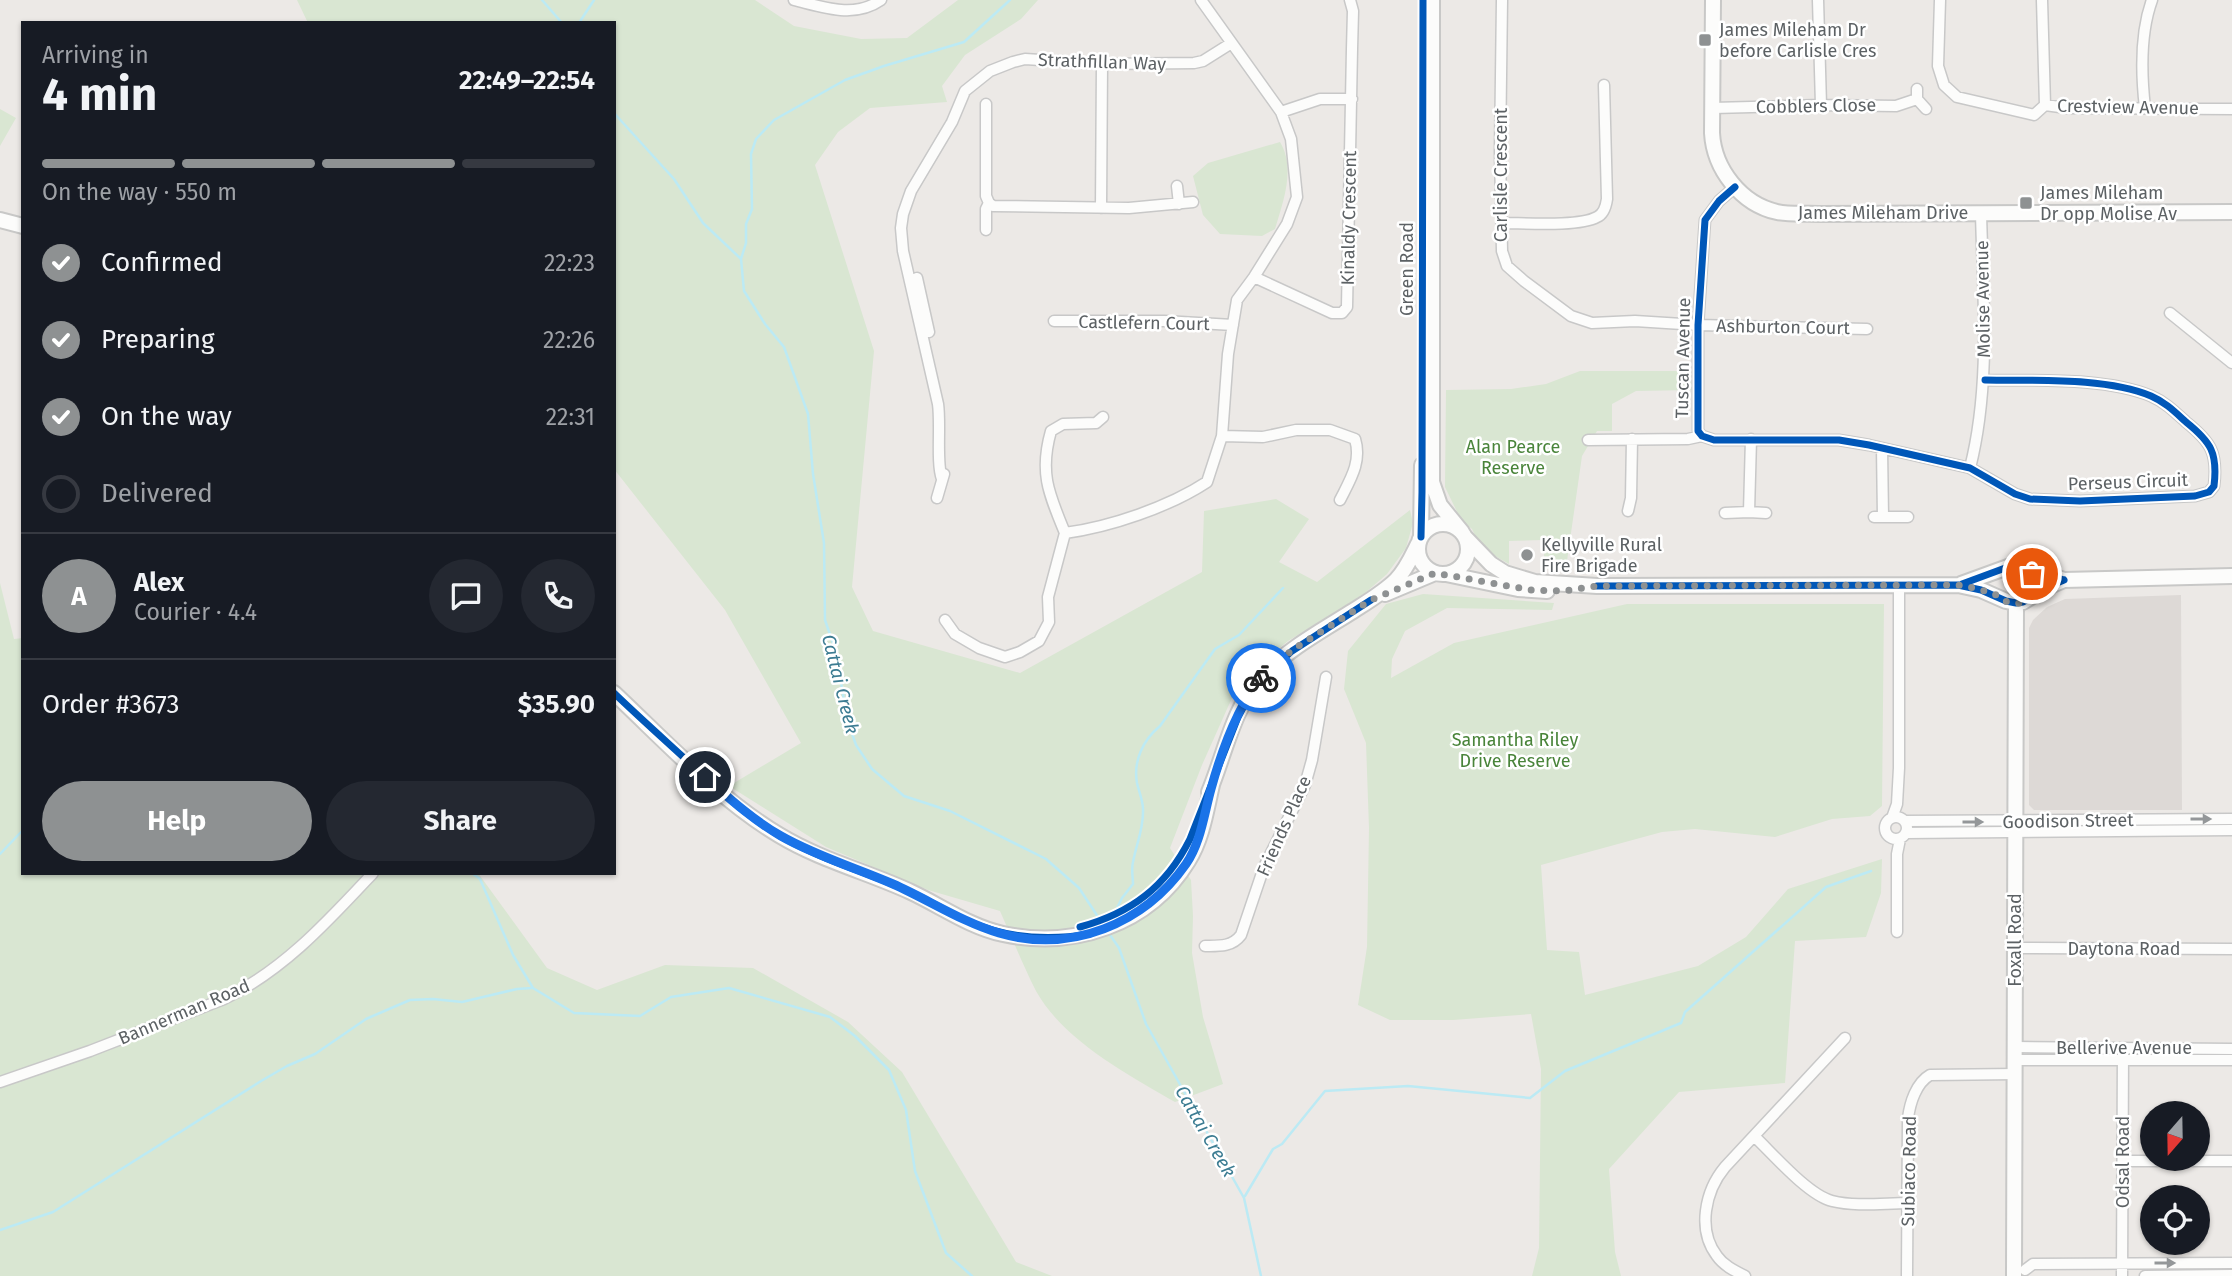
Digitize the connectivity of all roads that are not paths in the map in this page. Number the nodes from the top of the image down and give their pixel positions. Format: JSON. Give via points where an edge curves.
{"nodes":[{"id":1,"x":794,"y":0,"type":"edge"},
{"id":2,"x":881,"y":0,"type":"edge"},
{"id":3,"x":1201,"y":0,"type":"edge"},
{"id":4,"x":1350,"y":0,"type":"edge"},
{"id":5,"x":1423,"y":0,"type":"edge"},
{"id":6,"x":1432,"y":0,"type":"edge"},
{"id":7,"x":1502,"y":0,"type":"edge"},
{"id":8,"x":1713,"y":0,"type":"edge"},
{"id":9,"x":1818,"y":0,"type":"edge"},
{"id":10,"x":1940,"y":0,"type":"edge"},
{"id":11,"x":2042,"y":0,"type":"edge"},
{"id":12,"x":2152,"y":0,"type":"edge"},
{"id":13,"x":1230,"y":44,"type":"junction"},
{"id":14,"x":1102,"y":64,"type":"junction"},
{"id":15,"x":1604,"y":85,"type":"dead end"},
{"id":16,"x":1352,"y":99,"type":"junction"},
{"id":17,"x":986,"y":104,"type":"dead end"},
{"id":18,"x":1821,"y":105,"type":"junction"},
{"id":19,"x":2045,"y":105,"type":"junction"},
{"id":20,"x":1713,"y":108,"type":"junction"},
{"id":21,"x":2145,"y":108,"type":"junction"},
{"id":22,"x":1926,"y":109,"type":"dead end"},
{"id":23,"x":2232,"y":109,"type":"edge"},
{"id":24,"x":1281,"y":111,"type":"junction"},
{"id":25,"x":1177,"y":186,"type":"dead end"},
{"id":26,"x":1735,"y":187,"type":"junction"},
{"id":27,"x":1193,"y":202,"type":"dead end"},
{"id":28,"x":989,"y":203,"type":"junction"},
{"id":29,"x":1178,"y":204,"type":"junction"},
{"id":30,"x":1101,"y":208,"type":"junction"},
{"id":31,"x":2232,"y":212,"type":"edge"},
{"id":32,"x":1981,"y":213,"type":"junction"},
{"id":33,"x":0,"y":220,"type":"edge"},
{"id":34,"x":1502,"y":223,"type":"junction"},
{"id":35,"x":21,"y":225,"type":"edge"},
{"id":36,"x":986,"y":230,"type":"dead end"},
{"id":37,"x":1254,"y":277,"type":"junction"},
{"id":38,"x":2170,"y":313,"type":"dead end"},
{"id":39,"x":1055,"y":321,"type":"dead end"},
{"id":40,"x":1233,"y":325,"type":"junction"},
{"id":41,"x":1698,"y":325,"type":"junction"},
{"id":42,"x":1867,"y":329,"type":"dead end"},
{"id":43,"x":2231,"y":360,"type":"edge"},
{"id":44,"x":1985,"y":380,"type":"junction"},
{"id":45,"x":1103,"y":417,"type":"dead end"},
{"id":46,"x":1222,"y":436,"type":"junction"},
{"id":47,"x":1702,"y":436,"type":"junction"},
{"id":48,"x":1632,"y":439,"type":"junction"},
{"id":49,"x":1751,"y":439,"type":"junction"},
{"id":50,"x":1588,"y":440,"type":"dead end"},
{"id":51,"x":1882,"y":448,"type":"junction"},
{"id":52,"x":1970,"y":468,"type":"junction"},
{"id":53,"x":937,"y":498,"type":"dead end"},
{"id":54,"x":1340,"y":500,"type":"dead end"},
{"id":55,"x":1628,"y":512,"type":"dead end"},
{"id":56,"x":1749,"y":512,"type":"junction"},
{"id":57,"x":1725,"y":513,"type":"dead end"},
{"id":58,"x":1766,"y":513,"type":"dead end"},
{"id":59,"x":1908,"y":517,"type":"dead end"},
{"id":60,"x":1065,"y":533,"type":"junction"},
{"id":61,"x":1464,"y":534,"type":"junction"},
{"id":62,"x":1420,"y":540,"type":"junction"},
{"id":63,"x":2003,"y":568,"type":"junction"},
{"id":64,"x":2028,"y":569,"type":"junction"},
{"id":65,"x":1441,"y":574,"type":"junction"},
{"id":66,"x":2232,"y":576,"type":"edge"},
{"id":67,"x":2064,"y":580,"type":"junction"},
{"id":68,"x":1958,"y":585,"type":"junction"},
{"id":69,"x":1597,"y":586,"type":"junction"},
{"id":70,"x":1899,"y":586,"type":"junction"},
{"id":71,"x":2031,"y":596,"type":"junction"},
{"id":72,"x":2001,"y":597,"type":"junction"},
{"id":73,"x":1371,"y":600,"type":"junction"},
{"id":74,"x":2016,"y":603,"type":"junction"},
{"id":75,"x":944,"y":620,"type":"dead end"},
{"id":76,"x":1326,"y":677,"type":"dead end"},
{"id":77,"x":616,"y":695,"type":"edge"},
{"id":78,"x":1899,"y":819,"type":"junction"},
{"id":79,"x":2232,"y":819,"type":"edge"},
{"id":80,"x":2015,"y":827,"type":"junction"},
{"id":81,"x":2232,"y":830,"type":"edge"},
{"id":82,"x":1899,"y":837,"type":"junction"},
{"id":83,"x":371,"y":875,"type":"edge"},
{"id":84,"x":1897,"y":932,"type":"dead end"},
{"id":85,"x":1205,"y":946,"type":"dead end"},
{"id":86,"x":2015,"y":948,"type":"junction"},
{"id":87,"x":2232,"y":949,"type":"edge"},
{"id":88,"x":1845,"y":1038,"type":"dead end"},
{"id":89,"x":2123,"y":1049,"type":"junction"},
{"id":90,"x":2232,"y":1049,"type":"edge"},
{"id":91,"x":2123,"y":1060,"type":"junction"},
{"id":92,"x":2232,"y":1060,"type":"edge"},
{"id":93,"x":2016,"y":1061,"type":"junction"},
{"id":94,"x":0,"y":1082,"type":"edge"},
{"id":95,"x":1754,"y":1136,"type":"junction"},
{"id":96,"x":2123,"y":1161,"type":"junction"},
{"id":97,"x":2232,"y":1161,"type":"edge"},
{"id":98,"x":1908,"y":1203,"type":"junction"},
{"id":99,"x":2232,"y":1263,"type":"edge"},
{"id":100,"x":2122,"y":1264,"type":"junction"},
{"id":101,"x":2022,"y":1273,"type":"edge"},
{"id":102,"x":2232,"y":1275,"type":"edge"},
{"id":103,"x":1745,"y":1276,"type":"edge"},
{"id":104,"x":1908,"y":1276,"type":"edge"},
{"id":105,"x":2122,"y":1276,"type":"edge"},
{"id":106,"x":2145,"y":1276,"type":"edge"}],
"edges":[{"from":1,"to":2,"type":"street","via":[[853,11]]},
{"from":3,"to":13,"type":"street"},
{"from":4,"to":16,"type":"street"},
{"from":5,"to":62,"type":"main road","name":"Green Road"},
{"from":6,"to":61,"type":"main road","name":"Green Road","via":[[1432,482],[1440,505]]},
{"from":7,"to":34,"type":"street","name":"Carlisle Crescent"},
{"from":8,"to":20,"type":"main road","name":"James Mileham Drive"},
{"from":9,"to":18,"type":"street"},
{"from":10,"to":19,"type":"street","via":[[1938,65],[1944,85],[1957,97],[2034,115]]},
{"from":11,"to":19,"type":"street","name":"Crestview Avenue"},
{"from":12,"to":21,"type":"street","via":[[2145,19]]},
{"from":13,"to":14,"type":"street","name":"Strathfillan Way","via":[[1194,63]]},
{"from":13,"to":24,"type":"street"},
{"from":14,"to":30,"type":"street"},
{"from":14,"to":53,"type":"street","name":"Strathfillan Way","via":[[1025,60],[989,71],[965,91],[911,191],[901,228],[941,422],[942,479]]},
{"from":15,"to":34,"type":"street","via":[[1607,198],[1599,217],[1578,222]]},
{"from":16,"to":24,"type":"street","via":[[1320,99]]},
{"from":16,"to":37,"type":"street","name":"Kinaldy Crescent","via":[[1347,307],[1342,313],[1332,313]]},
{"from":17,"to":28,"type":"street","via":[[985,196]]},
{"from":18,"to":20,"type":"street","name":"Cobblers Close"},
{"from":18,"to":22,"type":"street","name":"Cobblers Close","via":[[1896,106],[1917,94]]},
{"from":19,"to":21,"type":"street","name":"Crestview Avenue"},
{"from":20,"to":26,"type":"main road","name":"James Mileham Drive","via":[[1714,151]]},
{"from":21,"to":23,"type":"street","name":"Crestview Avenue"},
{"from":24,"to":37,"type":"street","via":[[1291,139],[1297,197],[1287,224]]},
{"from":25,"to":29,"type":"street"},
{"from":26,"to":32,"type":"main road","name":"James Mileham Drive","via":[[1760,206],[1784,213]]},
{"from":26,"to":41,"type":"street","name":"Tuscan Avenue","via":[[1705,220]]},
{"from":27,"to":29,"type":"street"},
{"from":28,"to":30,"type":"street","via":[[998,208]]},
{"from":28,"to":36,"type":"street"},
{"from":29,"to":30,"type":"street"},
{"from":31,"to":32,"type":"main road","name":"James Mileham Drive"},
{"from":32,"to":44,"type":"street","name":"Molise Avenue"},
{"from":33,"to":35,"type":"main road"},
{"from":34,"to":41,"type":"street","name":"Carlisle Crescent","via":[[1507,266],[1571,316],[1592,323]]},
{"from":37,"to":40,"type":"street","via":[[1237,300]]},
{"from":38,"to":43,"type":"street"},
{"from":39,"to":40,"type":"street","name":"Castlefern Court"},
{"from":40,"to":46,"type":"street"},
{"from":41,"to":42,"type":"street","name":"Ashburton Court"},
{"from":41,"to":47,"type":"street","name":"Tuscan Avenue","via":[[1698,431]]},
{"from":44,"to":52,"type":"street","name":"Molise Avenue"},
{"from":44,"to":52,"type":"street","name":"Perseus Circuit","via":[[2087,383],[2151,396],[2206,438],[2214,459],[2214,486],[2196,496],[2049,501],[2015,494]]},
{"from":45,"to":60,"type":"street","via":[[1096,423],[1063,424],[1051,430],[1044,470]]},
{"from":46,"to":54,"type":"street","via":[[1263,438],[1296,430],[1330,430],[1355,439],[1356,469]]},
{"from":46,"to":60,"type":"street","via":[[1208,482],[1194,491],[1093,530]]},
{"from":47,"to":48,"type":"street"},
{"from":47,"to":49,"type":"street","name":"Tuscan Avenue"},
{"from":48,"to":50,"type":"street"},
{"from":48,"to":55,"type":"street"},
{"from":49,"to":51,"type":"street","name":"Tuscan Avenue","via":[[1839,440]]},
{"from":49,"to":56,"type":"street"},
{"from":51,"to":52,"type":"street","name":"Tuscan Avenue"},
{"from":51,"to":59,"type":"street","via":[[1879,517]]},
{"from":56,"to":57,"type":"street"},
{"from":56,"to":58,"type":"street"},
{"from":60,"to":75,"type":"street","via":[[1048,597],[1049,622],[1039,641],[1005,657],[955,634]]},
{"from":61,"to":62,"type":"main road","via":[[1441,524],[1426,530]]},
{"from":61,"to":65,"type":"main road","via":[[1469,551],[1466,561],[1455,572]]},
{"from":61,"to":69,"type":"main road","name":"Green Road","via":[[1505,573],[1535,582]]},
{"from":62,"to":65,"type":"main road","via":[[1421,562]]},
{"from":62,"to":73,"type":"main road","via":[[1395,581]]},
{"from":63,"to":64,"type":"main road","via":[[2016,564]]},
{"from":63,"to":68,"type":"main road"},
{"from":63,"to":72,"type":"main road","via":[[1995,582]]},
{"from":64,"to":67,"type":"main road"},
{"from":64,"to":71,"type":"main road","via":[[2035,583]]},
{"from":65,"to":69,"type":"main road","via":[[1531,590]]},
{"from":65,"to":73,"type":"main road"},
{"from":66,"to":67,"type":"main road"},
{"from":67,"to":71,"type":"main road"},
{"from":68,"to":70,"type":"main road"},
{"from":68,"to":72,"type":"main road"},
{"from":69,"to":70,"type":"main road"},
{"from":70,"to":78,"type":"street"},
{"from":71,"to":74,"type":"main road"},
{"from":72,"to":74,"type":"main road"},
{"from":73,"to":77,"type":"main road","via":[[1292,650],[1262,677],[1241,710],[1212,785],[1197,843],[1173,882],[1127,920],[1085,930],[1033,930],[943,908],[781,836],[713,785]]},
{"from":74,"to":80,"type":"main road","name":"Foxall Road"},
{"from":76,"to":85,"type":"street","name":"Friends Place","via":[[1305,785],[1264,867],[1241,935],[1229,945]]},
{"from":78,"to":80,"type":"street","name":"Goodison Street","one_way":true},
{"from":78,"to":82,"type":"street","via":[[1908,828]]},
{"from":78,"to":82,"type":"street","via":[[1886,823],[1885,830]]},
{"from":80,"to":79,"type":"street","name":"Goodison Street","one_way":true},
{"from":80,"to":81,"type":"street","name":"Goodison Street"},
{"from":80,"to":82,"type":"street","name":"Goodison Street"},
{"from":80,"to":86,"type":"main road","name":"Foxall Road"},
{"from":82,"to":84,"type":"street"},
{"from":83,"to":94,"type":"street","name":"Bannerman Road","via":[[285,961],[245,989]]},
{"from":86,"to":87,"type":"street","name":"Daytona Road"},
{"from":86,"to":93,"type":"main road","name":"Foxall Road"},
{"from":88,"to":95,"type":"street"},
{"from":89,"to":90,"type":"street","name":"Bellerive Avenue"},
{"from":89,"to":91,"type":"street","name":"Odsal Road"},
{"from":89,"to":93,"type":"street","name":"Bellerive Avenue"},
{"from":91,"to":92,"type":"street","name":"Bellerive Avenue"},
{"from":91,"to":93,"type":"street","name":"Bellerive Avenue"},
{"from":91,"to":96,"type":"street","name":"Odsal Road"},
{"from":93,"to":98,"type":"street","name":"Subiaco Road","via":[[1925,1077],[1909,1112]]},
{"from":93,"to":101,"type":"main road","name":"Foxall Road"},
{"from":95,"to":98,"type":"street","via":[[1822,1198],[1842,1203]]},
{"from":95,"to":103,"type":"street","via":[[1718,1176],[1707,1204],[1707,1231],[1713,1249],[1724,1264]]},
{"from":96,"to":97,"type":"street"},
{"from":96,"to":100,"type":"street","name":"Odsal Road"},
{"from":98,"to":104,"type":"street","name":"Subiaco Road"},
{"from":100,"to":99,"type":"street","one_way":true},
{"from":100,"to":101,"type":"street","via":[[2033,1264]]},
{"from":100,"to":105,"type":"street","name":"Odsal Road"},
{"from":102,"to":106,"type":"street"}]}
